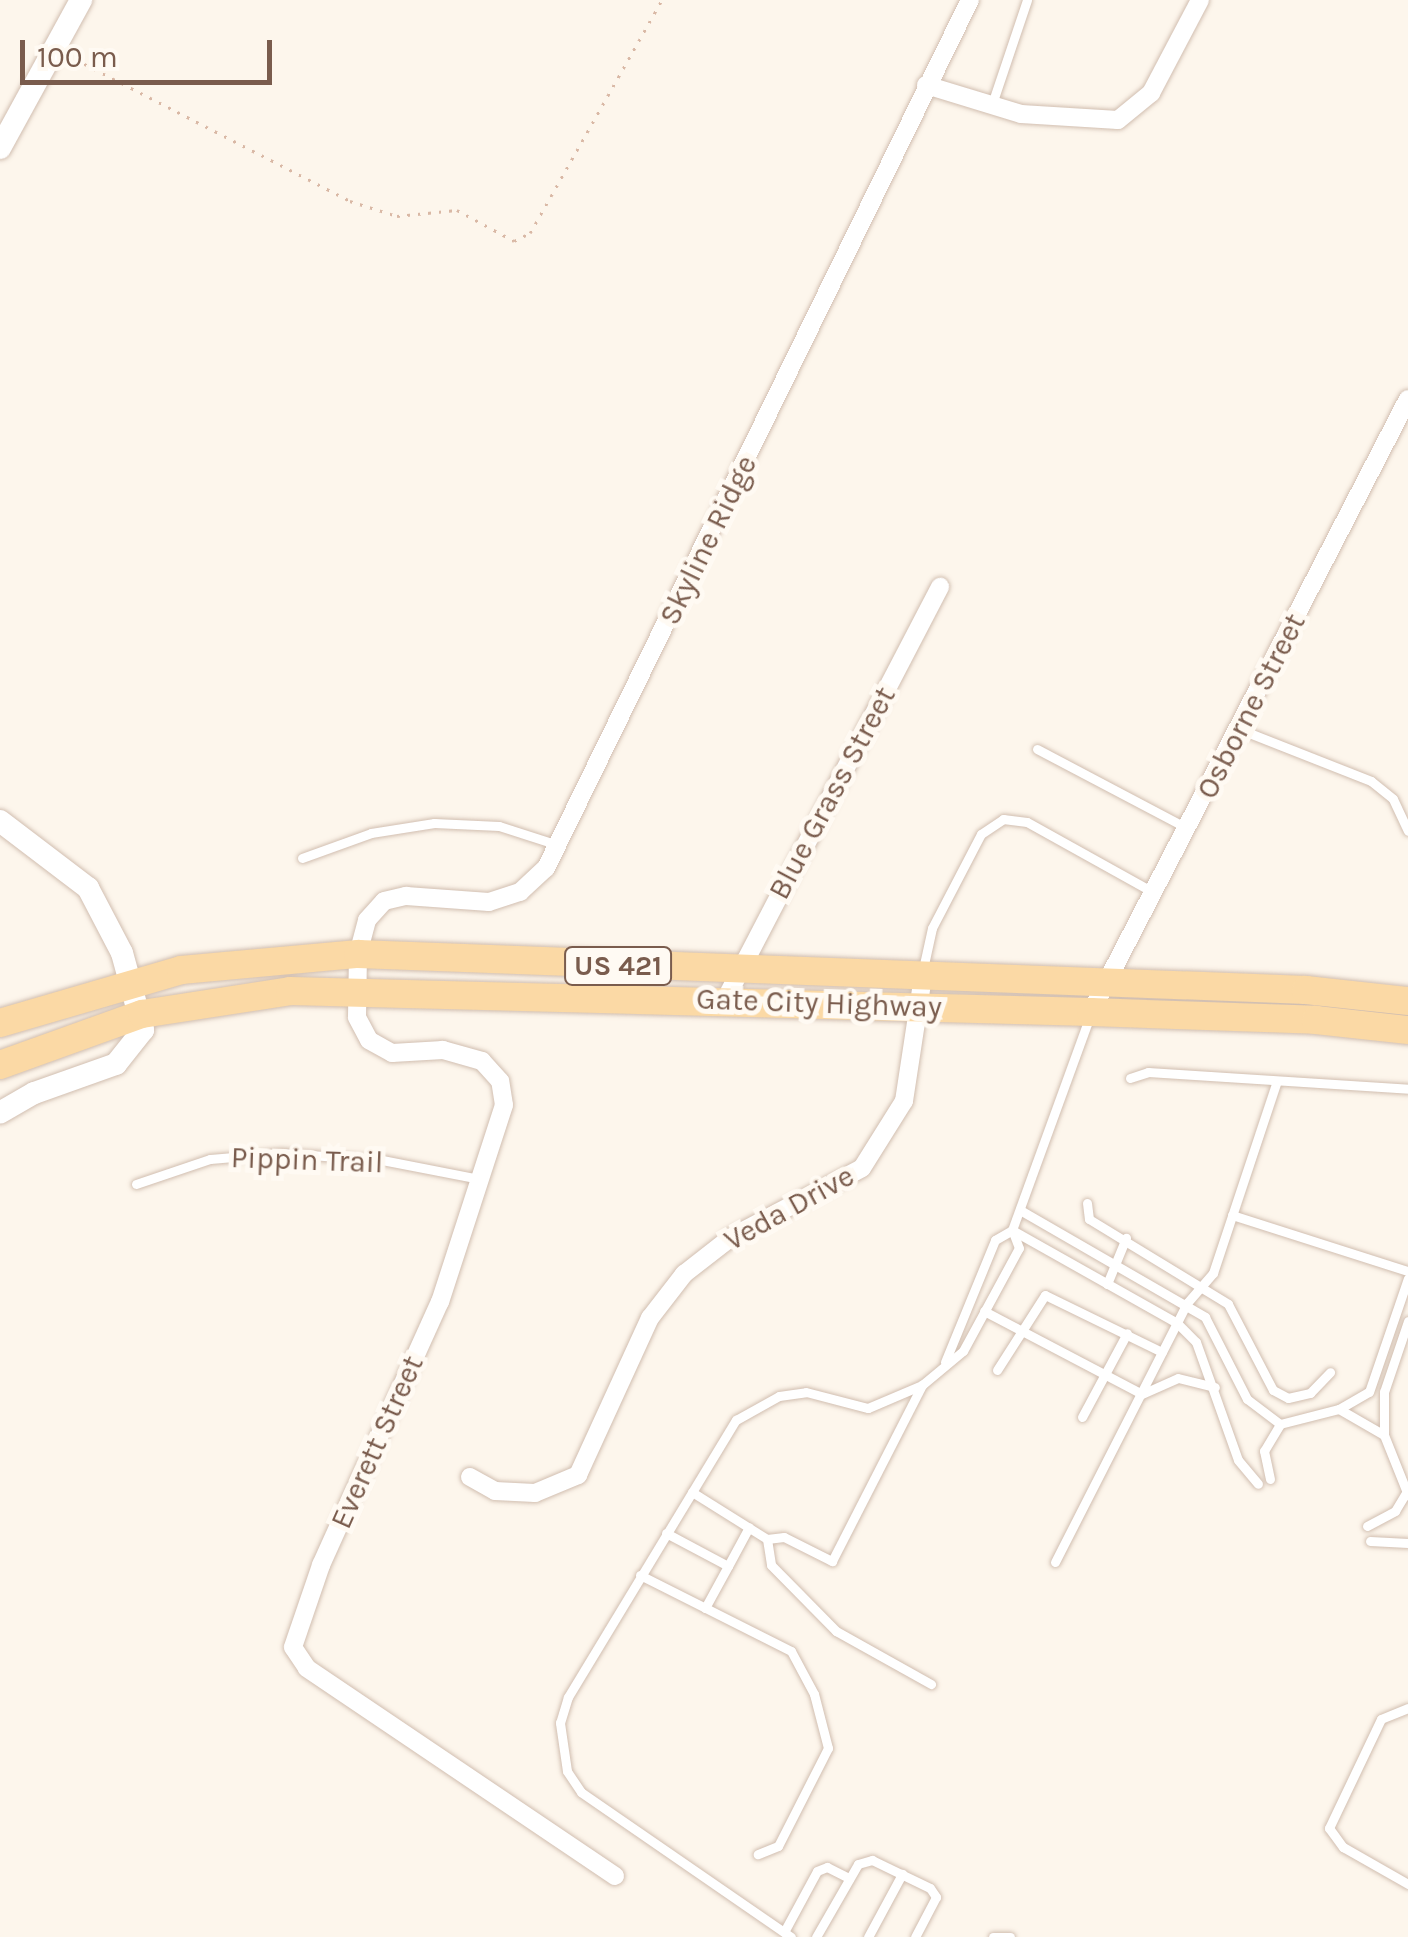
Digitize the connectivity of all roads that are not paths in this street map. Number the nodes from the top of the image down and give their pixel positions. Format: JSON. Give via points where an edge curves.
{"nodes":[{"id":1,"x":81,"y":0,"type":"edge"},
{"id":2,"x":970,"y":0,"type":"edge"},
{"id":3,"x":1027,"y":0,"type":"edge"},
{"id":4,"x":1200,"y":0,"type":"edge"},
{"id":5,"x":926,"y":84,"type":"junction"},
{"id":6,"x":991,"y":106,"type":"junction"},
{"id":7,"x":0,"y":148,"type":"edge"},
{"id":8,"x":1408,"y":399,"type":"edge"},
{"id":9,"x":940,"y":587,"type":"dead end"},
{"id":10,"x":1239,"y":729,"type":"junction"},
{"id":11,"x":1037,"y":750,"type":"dead end"},
{"id":12,"x":0,"y":821,"type":"edge"},
{"id":13,"x":1188,"y":828,"type":"junction"},
{"id":14,"x":1408,"y":831,"type":"edge"},
{"id":15,"x":558,"y":845,"type":"junction"},
{"id":16,"x":302,"y":858,"type":"dead end"},
{"id":17,"x":1155,"y":892,"type":"junction"},
{"id":18,"x":358,"y":954,"type":"junction"},
{"id":19,"x":739,"y":971,"type":"junction"},
{"id":20,"x":922,"y":977,"type":"junction"},
{"id":21,"x":132,"y":981,"type":"junction"},
{"id":22,"x":1107,"y":982,"type":"junction"},
{"id":23,"x":356,"y":991,"type":"junction"},
{"id":24,"x":725,"y":1000,"type":"junction"},
{"id":25,"x":1408,"y":1001,"type":"edge"},
{"id":26,"x":920,"y":1006,"type":"junction"},
{"id":27,"x":1091,"y":1012,"type":"junction"},
{"id":28,"x":142,"y":1014,"type":"junction"},
{"id":29,"x":0,"y":1023,"type":"edge"},
{"id":30,"x":1408,"y":1030,"type":"edge"},
{"id":31,"x":0,"y":1065,"type":"edge"},
{"id":32,"x":1130,"y":1078,"type":"dead end"},
{"id":33,"x":1277,"y":1081,"type":"junction"},
{"id":34,"x":1408,"y":1089,"type":"edge"},
{"id":35,"x":0,"y":1113,"type":"edge"},
{"id":36,"x":480,"y":1179,"type":"junction"},
{"id":37,"x":136,"y":1184,"type":"dead end"},
{"id":38,"x":1087,"y":1203,"type":"dead end"},
{"id":39,"x":1020,"y":1210,"type":"junction"},
{"id":40,"x":1232,"y":1215,"type":"junction"},
{"id":41,"x":1012,"y":1230,"type":"junction"},
{"id":42,"x":1126,"y":1238,"type":"junction"},
{"id":43,"x":1118,"y":1265,"type":"junction"},
{"id":44,"x":1408,"y":1274,"type":"edge"},
{"id":45,"x":1202,"y":1283,"type":"junction"},
{"id":46,"x":1107,"y":1284,"type":"junction"},
{"id":47,"x":1187,"y":1304,"type":"junction"},
{"id":48,"x":984,"y":1311,"type":"junction"},
{"id":49,"x":1408,"y":1321,"type":"edge"},
{"id":50,"x":1177,"y":1323,"type":"junction"},
{"id":51,"x":1020,"y":1330,"type":"junction"},
{"id":52,"x":1127,"y":1333,"type":"junction"},
{"id":53,"x":1162,"y":1352,"type":"junction"},
{"id":54,"x":945,"y":1362,"type":"junction"},
{"id":55,"x":997,"y":1370,"type":"dead end"},
{"id":56,"x":1330,"y":1372,"type":"dead end"},
{"id":57,"x":1104,"y":1374,"type":"junction"},
{"id":58,"x":922,"y":1385,"type":"junction"},
{"id":59,"x":1215,"y":1387,"type":"junction"},
{"id":60,"x":1142,"y":1394,"type":"junction"},
{"id":61,"x":1339,"y":1409,"type":"junction"},
{"id":62,"x":1082,"y":1416,"type":"dead end"},
{"id":63,"x":1280,"y":1424,"type":"junction"},
{"id":64,"x":1384,"y":1435,"type":"junction"},
{"id":65,"x":470,"y":1477,"type":"dead end"},
{"id":66,"x":1270,"y":1480,"type":"dead end"},
{"id":67,"x":1258,"y":1484,"type":"dead end"},
{"id":68,"x":692,"y":1492,"type":"junction"},
{"id":69,"x":1407,"y":1494,"type":"edge"},
{"id":70,"x":1367,"y":1526,"type":"dead end"},
{"id":71,"x":749,"y":1527,"type":"junction"},
{"id":72,"x":666,"y":1533,"type":"junction"},
{"id":73,"x":767,"y":1538,"type":"junction"},
{"id":74,"x":1370,"y":1541,"type":"dead end"},
{"id":75,"x":1408,"y":1543,"type":"edge"},
{"id":76,"x":1056,"y":1562,"type":"dead end"},
{"id":77,"x":728,"y":1566,"type":"junction"},
{"id":78,"x":640,"y":1575,"type":"junction"},
{"id":79,"x":705,"y":1608,"type":"junction"},
{"id":80,"x":932,"y":1684,"type":"dead end"},
{"id":81,"x":1408,"y":1708,"type":"edge"},
{"id":82,"x":758,"y":1854,"type":"dead end"},
{"id":83,"x":902,"y":1874,"type":"junction"},
{"id":84,"x":614,"y":1876,"type":"dead end"},
{"id":85,"x":849,"y":1878,"type":"junction"},
{"id":86,"x":1408,"y":1884,"type":"edge"},
{"id":87,"x":788,"y":1934,"type":"edge"},
{"id":88,"x":816,"y":1937,"type":"edge"},
{"id":89,"x":868,"y":1937,"type":"edge"},
{"id":90,"x":915,"y":1937,"type":"edge"},
{"id":91,"x":993,"y":1937,"type":"edge"},
{"id":92,"x":1010,"y":1937,"type":"edge"}],
"edges":[{"from":1,"to":7,"type":"street"},
{"from":2,"to":5,"type":"street","name":"Skyline Ridge"},
{"from":3,"to":6,"type":"lane"},
{"from":4,"to":6,"type":"street","via":[[1151,93],[1131,114],[1104,122]]},
{"from":5,"to":6,"type":"street"},
{"from":5,"to":15,"type":"street","name":"Skyline Ridge"},
{"from":8,"to":10,"type":"street","name":"Osborne Street"},
{"from":9,"to":19,"type":"street","name":"Blue Grass Street"},
{"from":10,"to":13,"type":"street","name":"Osborne Street"},
{"from":10,"to":14,"type":"lane","via":[[1371,781],[1394,799]]},
{"from":11,"to":13,"type":"lane"},
{"from":12,"to":21,"type":"street","via":[[88,888]]},
{"from":13,"to":17,"type":"street","name":"Osborne Street"},
{"from":15,"to":16,"type":"lane","via":[[499,826],[434,823],[371,833]]},
{"from":15,"to":18,"type":"street","name":"Skyline Ridge","via":[[534,881],[503,899],[384,901],[367,920]]},
{"from":17,"to":20,"type":"lane","via":[[1027,822],[1003,818],[982,834],[940,912]]},
{"from":17,"to":22,"type":"street","name":"Osborne Street"},
{"from":18,"to":19,"type":"main road","name":"Gate City Highway","number":"US 421"},
{"from":18,"to":21,"type":"main road","name":"Gate City Highway","number":"US 421","via":[[240,960]]},
{"from":18,"to":23,"type":"street","name":"Everett Street"},
{"from":19,"to":20,"type":"main road","name":"Gate City Highway","number":"US 421"},
{"from":19,"to":24,"type":"street","name":"Blue Grass Street"},
{"from":20,"to":22,"type":"main road","name":"Gate City Highway","number":"US 421"},
{"from":20,"to":26,"type":"street","name":"Veda Drive"},
{"from":21,"to":28,"type":"street"},
{"from":21,"to":29,"type":"main road","name":"Gate City Highway","number":"US 421"},
{"from":22,"to":25,"type":"main road","name":"Gate City Highway","number":"US 421"},
{"from":22,"to":27,"type":"street","name":"Osborne Street"},
{"from":23,"to":24,"type":"main road","name":"Gate City Highway","number":"US 421"},
{"from":23,"to":28,"type":"main road","name":"Gate City Highway","number":"US 421","via":[[257,994]]},
{"from":23,"to":36,"type":"street","name":"Everett Street","via":[[360,1027],[380,1048],[469,1055],[492,1069],[504,1110]]},
{"from":24,"to":26,"type":"main road","name":"Gate City Highway","number":"US 421"},
{"from":26,"to":27,"type":"main road","name":"Gate City Highway","number":"US 421"},
{"from":26,"to":65,"type":"street","name":"Veda Drive","via":[[904,1101],[880,1148],[835,1186],[730,1238],[684,1274],[650,1318],[578,1475],[535,1493],[495,1491]]},
{"from":27,"to":30,"type":"main road","name":"Gate City Highway","number":"US 421"},
{"from":27,"to":39,"type":"lane"},
{"from":28,"to":31,"type":"main road","name":"Gate City Highway","number":"US 421"},
{"from":28,"to":35,"type":"street","via":[[140,1040],[116,1064]]},
{"from":32,"to":33,"type":"lane","via":[[1148,1072]]},
{"from":33,"to":34,"type":"lane"},
{"from":33,"to":40,"type":"lane"},
{"from":36,"to":37,"type":"lane","name":"Pippin Trail","via":[[382,1160],[280,1154],[210,1159]]},
{"from":36,"to":84,"type":"street","name":"Everett Street","via":[[440,1302],[321,1566],[293,1647],[306,1668]]},
{"from":38,"to":42,"type":"lane","via":[[1088,1220]]},
{"from":39,"to":41,"type":"lane"},
{"from":39,"to":43,"type":"lane"},
{"from":40,"to":44,"type":"lane"},
{"from":40,"to":45,"type":"lane","via":[[1213,1273]]},
{"from":41,"to":46,"type":"lane"},
{"from":41,"to":48,"type":"lane","via":[[1018,1248]]},
{"from":41,"to":54,"type":"lane","via":[[996,1240]]},
{"from":42,"to":43,"type":"lane"},
{"from":42,"to":45,"type":"lane"},
{"from":43,"to":46,"type":"lane"},
{"from":43,"to":47,"type":"lane"},
{"from":44,"to":61,"type":"lane","via":[[1369,1392]]},
{"from":45,"to":47,"type":"lane"},
{"from":45,"to":56,"type":"lane","via":[[1244,1327],[1273,1390],[1288,1398],[1310,1393]]},
{"from":46,"to":50,"type":"lane"},
{"from":47,"to":50,"type":"lane"},
{"from":47,"to":63,"type":"lane","via":[[1220,1336],[1247,1399]]},
{"from":48,"to":51,"type":"lane"},
{"from":48,"to":54,"type":"lane","via":[[963,1352]]},
{"from":49,"to":64,"type":"lane","via":[[1384,1392]]},
{"from":50,"to":53,"type":"lane"},
{"from":50,"to":59,"type":"lane","via":[[1196,1342]]},
{"from":51,"to":52,"type":"lane","via":[[1045,1295]]},
{"from":51,"to":55,"type":"lane"},
{"from":51,"to":57,"type":"lane"},
{"from":52,"to":53,"type":"lane"},
{"from":52,"to":57,"type":"lane"},
{"from":53,"to":60,"type":"lane"},
{"from":54,"to":58,"type":"lane"},
{"from":57,"to":60,"type":"lane"},
{"from":57,"to":62,"type":"lane"},
{"from":58,"to":68,"type":"lane","via":[[868,1408],[806,1392],[755,1406],[736,1420]]},
{"from":58,"to":73,"type":"lane","via":[[832,1561],[784,1537]]},
{"from":59,"to":60,"type":"lane","via":[[1178,1378]]},
{"from":59,"to":67,"type":"lane","via":[[1238,1460]]},
{"from":60,"to":76,"type":"lane"},
{"from":61,"to":63,"type":"lane"},
{"from":61,"to":64,"type":"lane"},
{"from":63,"to":66,"type":"lane","via":[[1264,1451]]},
{"from":64,"to":69,"type":"lane"},
{"from":68,"to":71,"type":"lane"},
{"from":68,"to":72,"type":"lane"},
{"from":69,"to":70,"type":"lane","via":[[1395,1511]]},
{"from":71,"to":73,"type":"lane"},
{"from":71,"to":77,"type":"lane"},
{"from":72,"to":77,"type":"lane"},
{"from":72,"to":78,"type":"lane"},
{"from":73,"to":80,"type":"lane","via":[[771,1565],[836,1631]]},
{"from":74,"to":75,"type":"lane"},
{"from":77,"to":79,"type":"lane"},
{"from":78,"to":79,"type":"lane"},
{"from":78,"to":87,"type":"lane","via":[[568,1697],[560,1723],[568,1771],[581,1792]]},
{"from":79,"to":82,"type":"lane","via":[[790,1651],[828,1730],[828,1748],[778,1846]]},
{"from":81,"to":86,"type":"lane","via":[[1381,1719],[1329,1828],[1342,1846]]},
{"from":83,"to":85,"type":"lane","via":[[872,1860],[858,1864]]},
{"from":83,"to":89,"type":"lane"},
{"from":83,"to":90,"type":"lane","via":[[936,1897]]},
{"from":85,"to":87,"type":"lane","via":[[828,1866],[817,1871]]},
{"from":85,"to":88,"type":"lane"},
{"from":91,"to":92,"type":"lane"}]}
